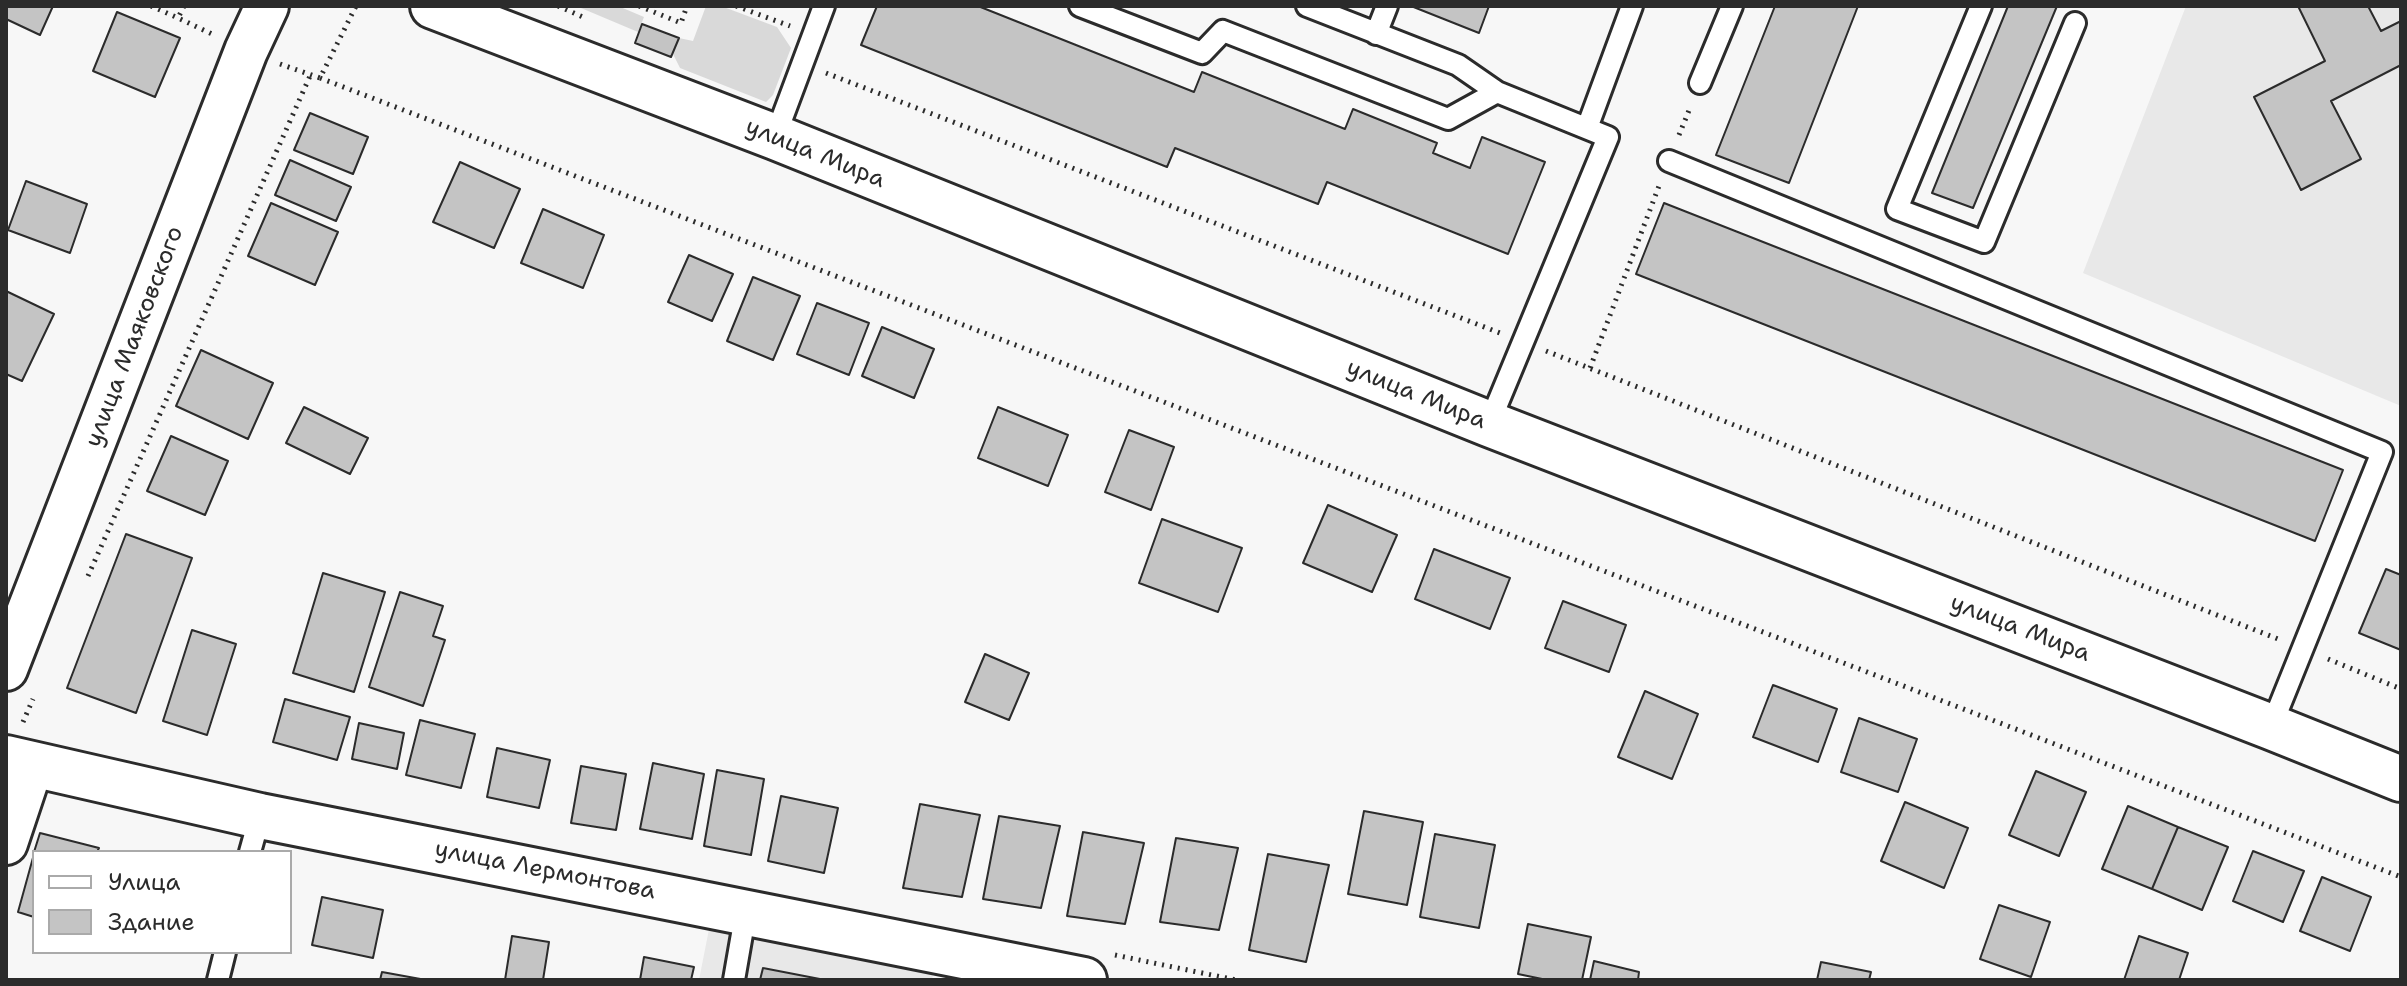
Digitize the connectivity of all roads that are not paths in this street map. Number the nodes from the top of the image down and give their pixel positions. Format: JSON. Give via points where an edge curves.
{"nodes":[{"id":1,"x":267,"y":6,"type":"edge"},
{"id":2,"x":433,"y":6,"type":"edge"},
{"id":3,"x":824,"y":6,"type":"edge"},
{"id":4,"x":1080,"y":6,"type":"edge"},
{"id":5,"x":1307,"y":6,"type":"edge"},
{"id":6,"x":1387,"y":6,"type":"edge"},
{"id":7,"x":1632,"y":6,"type":"edge"},
{"id":8,"x":1732,"y":6,"type":"edge"},
{"id":9,"x":1981,"y":6,"type":"edge"},
{"id":10,"x":2075,"y":23,"type":"dead end"},
{"id":11,"x":1376,"y":34,"type":"junction"},
{"id":12,"x":1700,"y":83,"type":"road end"},
{"id":13,"x":1497,"y":92,"type":"junction"},
{"id":14,"x":1587,"y":128,"type":"junction"},
{"id":15,"x":775,"y":137,"type":"junction"},
{"id":16,"x":1669,"y":161,"type":"road end"},
{"id":17,"x":1489,"y":424,"type":"junction"},
{"id":18,"x":2391,"y":456,"type":"edge"},
{"id":19,"x":23,"y":677,"type":"edge"},
{"id":20,"x":2271,"y":727,"type":"junction"},
{"id":21,"x":19,"y":751,"type":"edge"},
{"id":22,"x":2401,"y":779,"type":"edge"},
{"id":23,"x":255,"y":834,"type":"edge"},
{"id":24,"x":6,"y":843,"type":"edge"},
{"id":25,"x":746,"y":911,"type":"junction"},
{"id":26,"x":224,"y":954,"type":"edge"},
{"id":27,"x":1098,"y":967,"type":"edge"},
{"id":28,"x":218,"y":980,"type":"edge"},
{"id":29,"x":734,"y":980,"type":"edge"}],
"edges":[{"from":1,"to":19,"type":"street","name":"улица Маяковского","via":[[240,65]]},
{"from":2,"to":15,"type":"main road","name":"улица Мира"},
{"from":3,"to":15,"type":"lane"},
{"from":4,"to":13,"type":"lane","via":[[1202,53],[1223,31],[1448,119]]},
{"from":5,"to":11,"type":"lane"},
{"from":6,"to":11,"type":"lane"},
{"from":7,"to":14,"type":"lane"},
{"from":8,"to":12,"type":"lane"},
{"from":9,"to":10,"type":"lane","via":[[1897,209],[1984,242]]},
{"from":11,"to":13,"type":"lane","via":[[1458,65]]},
{"from":13,"to":14,"type":"lane"},
{"from":14,"to":17,"type":"lane","via":[[1608,137]]},
{"from":15,"to":17,"type":"main road","name":"улица Мира"},
{"from":16,"to":18,"type":"lane"},
{"from":17,"to":20,"type":"main road","name":"улица Мира"},
{"from":18,"to":20,"type":"lane"},
{"from":20,"to":22,"type":"main road","name":"улица Мира"},
{"from":21,"to":23,"type":"main road","name":"улица Лермонтова"},
{"from":21,"to":24,"type":"street"},
{"from":23,"to":25,"type":"main road","name":"улица Лермонтова"},
{"from":25,"to":27,"type":"main road","name":"улица Лермонтова"},
{"from":25,"to":29,"type":"lane"},
{"from":26,"to":28,"type":"lane"}]}
